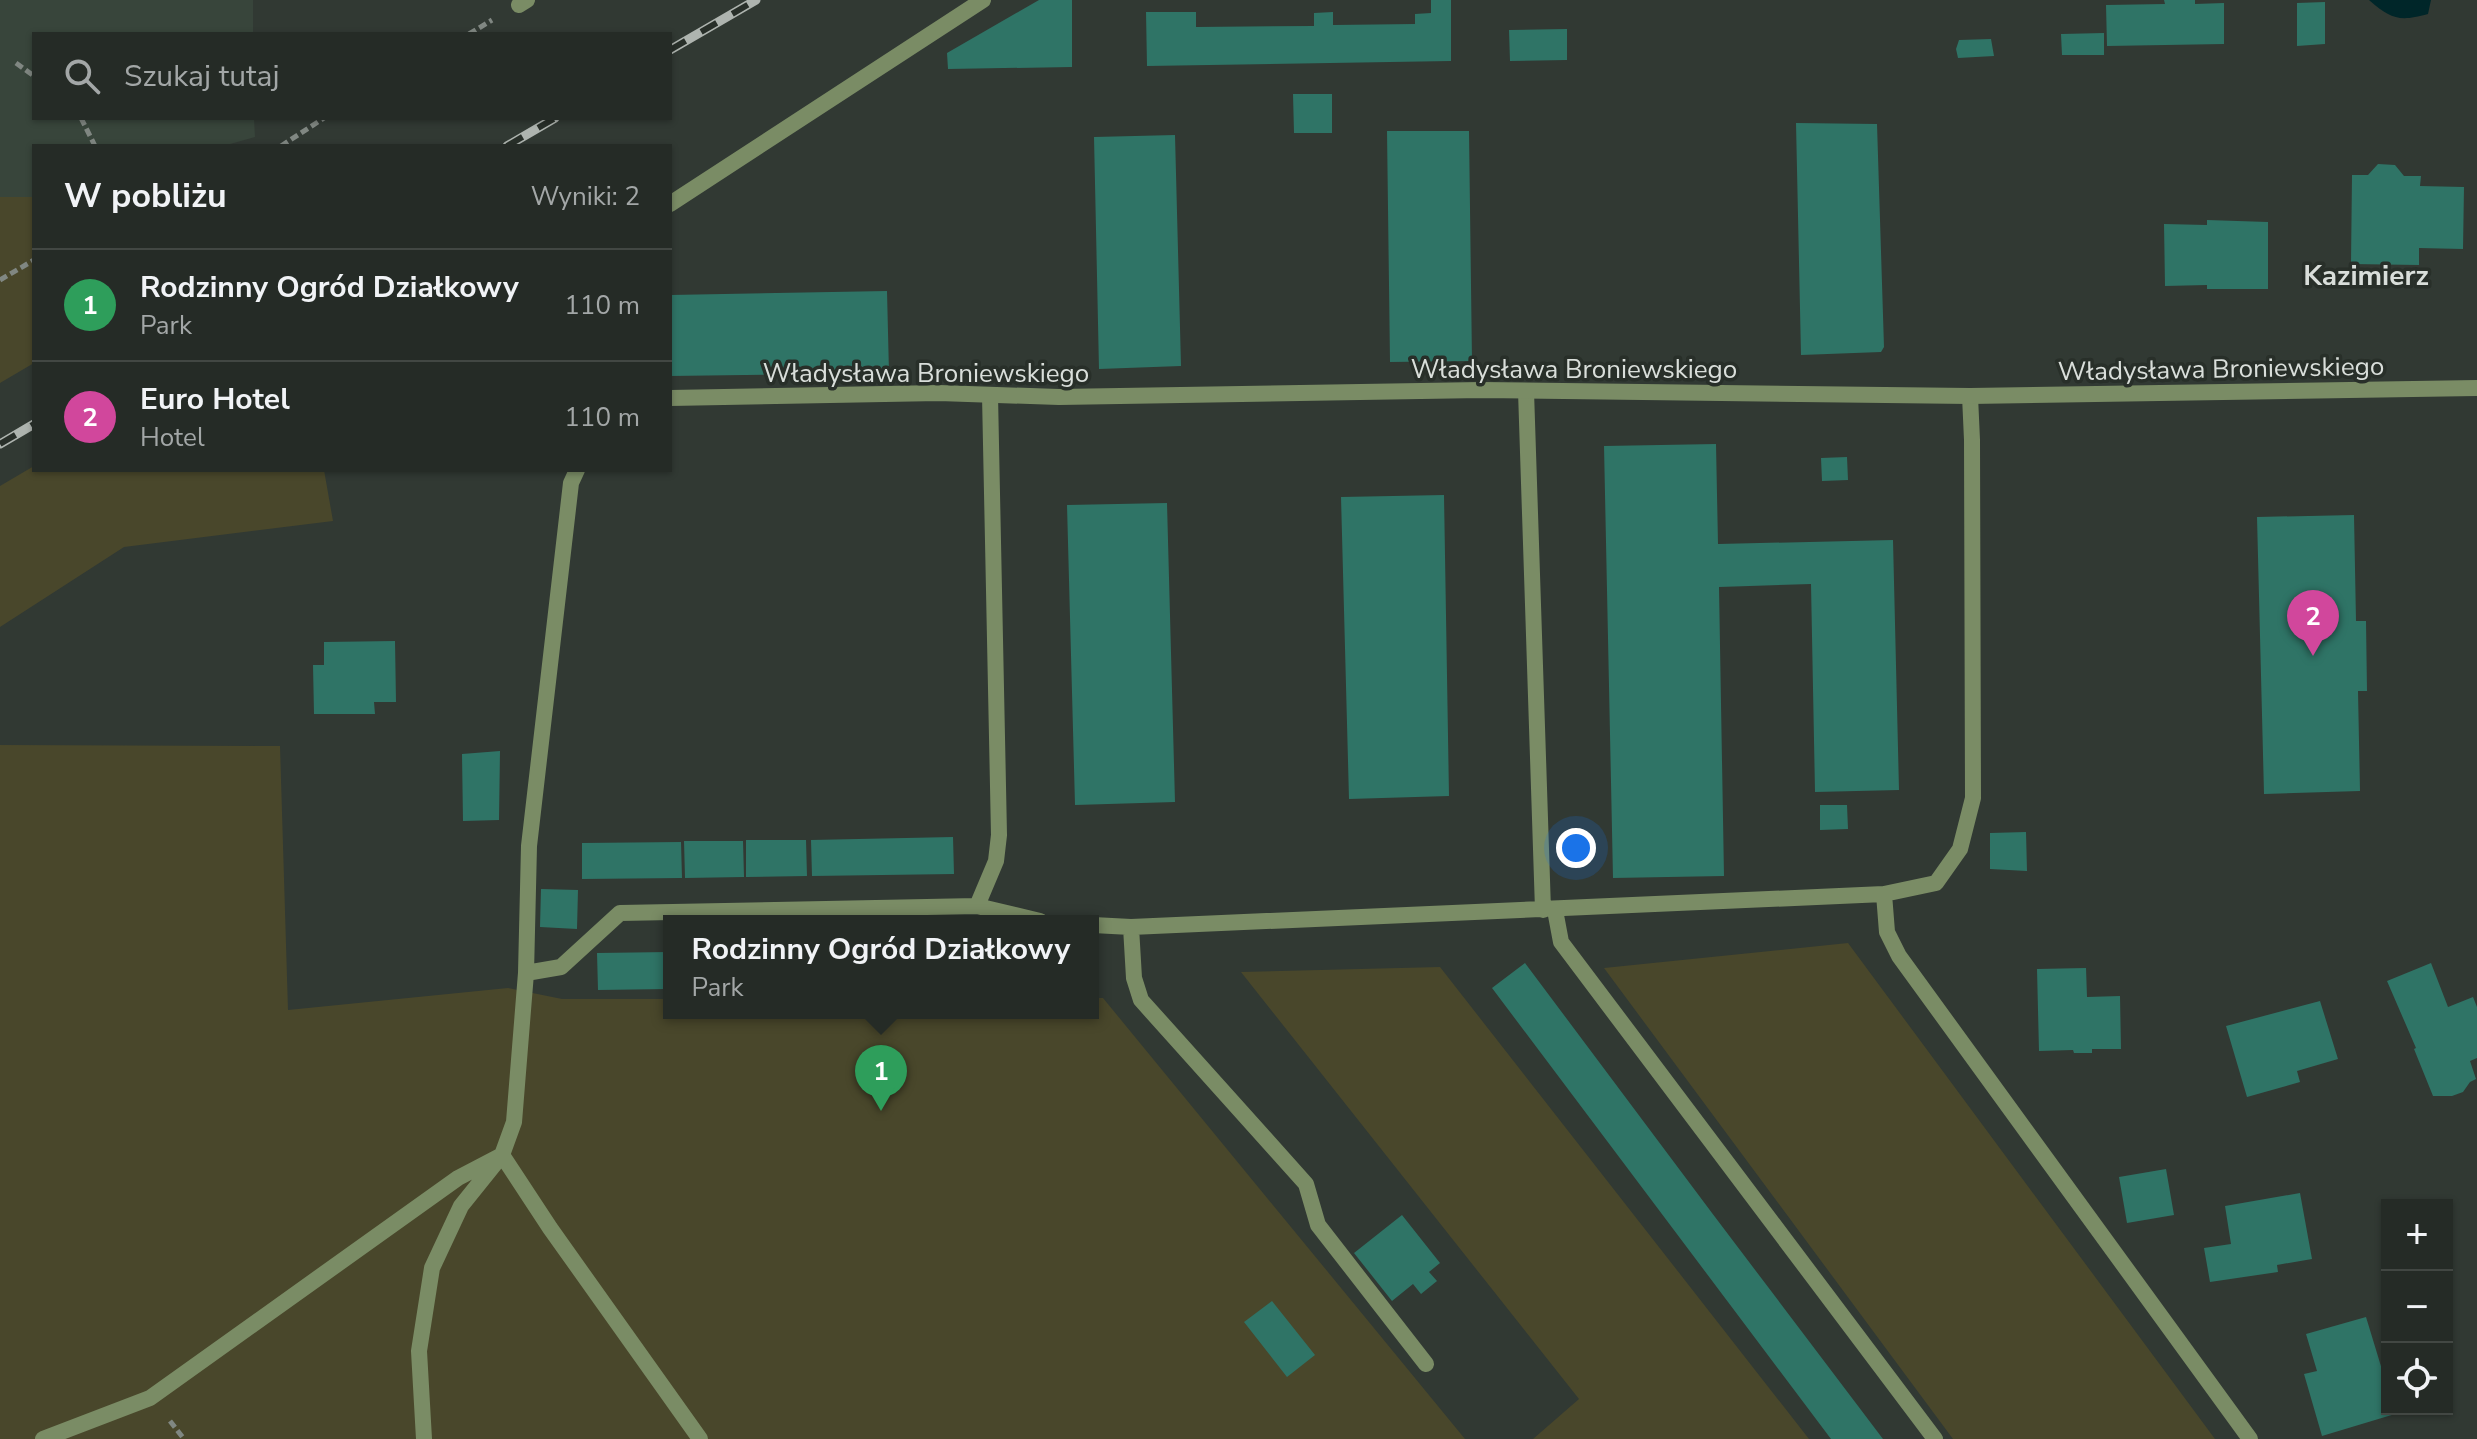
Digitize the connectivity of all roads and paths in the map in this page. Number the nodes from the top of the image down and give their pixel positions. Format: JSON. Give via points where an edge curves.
{"nodes":[{"id":1,"x":983,"y":0,"type":"edge"},
{"id":2,"x":16,"y":63,"type":"dead end"},
{"id":3,"x":32,"y":75,"type":"edge"},
{"id":4,"x":82,"y":120,"type":"edge"},
{"id":5,"x":321,"y":120,"type":"edge"},
{"id":6,"x":94,"y":144,"type":"edge"},
{"id":7,"x":284,"y":144,"type":"edge"},
{"id":8,"x":672,"y":203,"type":"edge"},
{"id":9,"x":32,"y":261,"type":"edge"},
{"id":10,"x":0,"y":280,"type":"edge"},
{"id":11,"x":2477,"y":388,"type":"edge"},
{"id":12,"x":1526,"y":391,"type":"junction"},
{"id":13,"x":990,"y":395,"type":"junction"},
{"id":14,"x":1970,"y":396,"type":"junction"},
{"id":15,"x":672,"y":398,"type":"edge"},
{"id":16,"x":576,"y":472,"type":"edge"},
{"id":17,"x":1884,"y":894,"type":"junction"},
{"id":18,"x":977,"y":906,"type":"junction"},
{"id":19,"x":1549,"y":910,"type":"junction"},
{"id":20,"x":1015,"y":915,"type":"edge"},
{"id":21,"x":1099,"y":925,"type":"edge"},
{"id":22,"x":1131,"y":927,"type":"junction"},
{"id":23,"x":526,"y":973,"type":"junction"},
{"id":24,"x":502,"y":1155,"type":"junction"},
{"id":25,"x":1426,"y":1364,"type":"dead end"},
{"id":26,"x":43,"y":1439,"type":"edge"},
{"id":27,"x":424,"y":1439,"type":"edge"},
{"id":28,"x":700,"y":1439,"type":"edge"},
{"id":29,"x":1935,"y":1439,"type":"edge"},
{"id":30,"x":2250,"y":1439,"type":"edge"}],
"edges":[{"from":1,"to":8,"type":"street"},
{"from":2,"to":3,"type":"path"},
{"from":4,"to":6,"type":"path"},
{"from":5,"to":7,"type":"path"},
{"from":9,"to":10,"type":"path"},
{"from":11,"to":14,"type":"street","name":"Władysława Broniewskiego"},
{"from":12,"to":13,"type":"street","name":"Władysława Broniewskiego"},
{"from":12,"to":14,"type":"street","name":"Władysława Broniewskiego"},
{"from":12,"to":19,"type":"street"},
{"from":13,"to":15,"type":"street","name":"Władysława Broniewskiego"},
{"from":13,"to":18,"type":"street","via":[[999,835],[996,861]]},
{"from":14,"to":17,"type":"street","via":[[1973,798],[1960,849],[1936,883]]},
{"from":16,"to":23,"type":"street","via":[[557,590],[529,846]]},
{"from":17,"to":19,"type":"street"},
{"from":17,"to":30,"type":"street","via":[[1887,932],[1899,956]]},
{"from":18,"to":20,"type":"street"},
{"from":18,"to":23,"type":"street","via":[[620,913],[561,967]]},
{"from":19,"to":22,"type":"street"},
{"from":19,"to":29,"type":"street","via":[[1561,942]]},
{"from":21,"to":22,"type":"street"},
{"from":22,"to":25,"type":"street","via":[[1141,1000],[1306,1184],[1318,1225]]},
{"from":23,"to":24,"type":"street","via":[[514,1122]]},
{"from":24,"to":26,"type":"street","via":[[458,1178],[150,1398]]},
{"from":24,"to":27,"type":"street","via":[[461,1206],[432,1268],[419,1351]]},
{"from":24,"to":28,"type":"street"}]}
